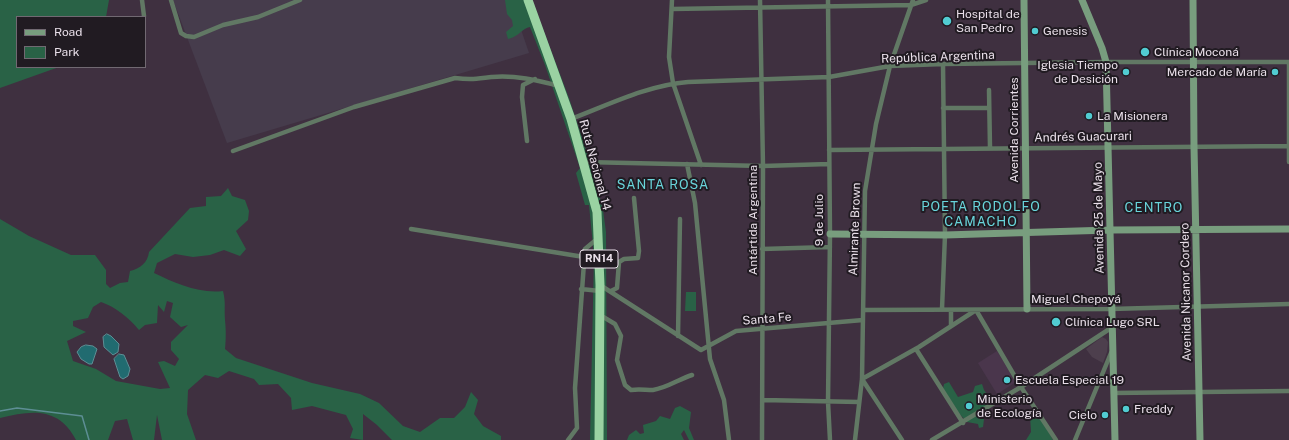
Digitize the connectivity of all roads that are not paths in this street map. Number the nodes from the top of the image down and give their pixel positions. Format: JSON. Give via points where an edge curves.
{"nodes":[{"id":1,"x":142,"y":0,"type":"edge"},
{"id":2,"x":172,"y":0,"type":"edge"},
{"id":3,"x":300,"y":0,"type":"edge"},
{"id":4,"x":528,"y":0,"type":"edge"},
{"id":5,"x":672,"y":0,"type":"edge"},
{"id":6,"x":760,"y":0,"type":"edge"},
{"id":7,"x":828,"y":0,"type":"edge"},
{"id":8,"x":926,"y":0,"type":"edge"},
{"id":9,"x":1024,"y":0,"type":"edge"},
{"id":10,"x":1082,"y":0,"type":"edge"},
{"id":11,"x":1193,"y":0,"type":"edge"},
{"id":12,"x":912,"y":2,"type":"edge"},
{"id":13,"x":828,"y":7,"type":"junction"},
{"id":14,"x":760,"y":8,"type":"junction"},
{"id":15,"x":672,"y":9,"type":"junction"},
{"id":16,"x":144,"y":16,"type":"dead end"},
{"id":17,"x":1106,"y":62,"type":"junction"},
{"id":18,"x":1289,"y":62,"type":"edge"},
{"id":19,"x":1193,"y":63,"type":"junction"},
{"id":20,"x":942,"y":64,"type":"junction"},
{"id":21,"x":1026,"y":64,"type":"junction"},
{"id":22,"x":890,"y":66,"type":"junction"},
{"id":23,"x":829,"y":77,"type":"junction"},
{"id":24,"x":535,"y":79,"type":"junction"},
{"id":25,"x":761,"y":80,"type":"junction"},
{"id":26,"x":673,"y":83,"type":"junction"},
{"id":27,"x":559,"y":86,"type":"junction"},
{"id":28,"x":989,"y":90,"type":"dead end"},
{"id":29,"x":943,"y":108,"type":"junction"},
{"id":30,"x":989,"y":108,"type":"junction"},
{"id":31,"x":571,"y":119,"type":"junction"},
{"id":32,"x":527,"y":141,"type":"dead end"},
{"id":33,"x":1109,"y":146,"type":"junction"},
{"id":34,"x":1194,"y":146,"type":"junction"},
{"id":35,"x":1289,"y":146,"type":"edge"},
{"id":36,"x":944,"y":148,"type":"junction"},
{"id":37,"x":990,"y":148,"type":"junction"},
{"id":38,"x":1025,"y":148,"type":"junction"},
{"id":39,"x":829,"y":150,"type":"junction"},
{"id":40,"x":871,"y":150,"type":"junction"},
{"id":41,"x":233,"y":151,"type":"dead end"},
{"id":42,"x":584,"y":162,"type":"junction"},
{"id":43,"x":1289,"y":162,"type":"edge"},
{"id":44,"x":687,"y":164,"type":"junction"},
{"id":45,"x":829,"y":164,"type":"junction"},
{"id":46,"x":701,"y":165,"type":"junction"},
{"id":47,"x":763,"y":166,"type":"junction"},
{"id":48,"x":634,"y":198,"type":"dead end"},
{"id":49,"x":680,"y":219,"type":"dead end"},
{"id":50,"x":411,"y":229,"type":"dead end"},
{"id":51,"x":1195,"y":229,"type":"junction"},
{"id":52,"x":1289,"y":229,"type":"edge"},
{"id":53,"x":1110,"y":230,"type":"junction"},
{"id":54,"x":830,"y":234,"type":"junction"},
{"id":55,"x":864,"y":234,"type":"junction"},
{"id":56,"x":1026,"y":234,"type":"junction"},
{"id":57,"x":945,"y":235,"type":"junction"},
{"id":58,"x":598,"y":238,"type":"junction"},
{"id":59,"x":830,"y":247,"type":"junction"},
{"id":60,"x":762,"y":249,"type":"junction"},
{"id":61,"x":584,"y":257,"type":"junction"},
{"id":62,"x":600,"y":288,"type":"junction"},
{"id":63,"x":581,"y":289,"type":"junction"},
{"id":64,"x":611,"y":291,"type":"junction"},
{"id":65,"x":1289,"y":304,"type":"edge"},
{"id":66,"x":1197,"y":306,"type":"junction"},
{"id":67,"x":942,"y":309,"type":"junction"},
{"id":68,"x":1027,"y":309,"type":"junction"},
{"id":69,"x":1111,"y":309,"type":"junction"},
{"id":70,"x":863,"y":310,"type":"junction"},
{"id":71,"x":951,"y":310,"type":"junction"},
{"id":72,"x":976,"y":310,"type":"junction"},
{"id":73,"x":600,"y":314,"type":"junction"},
{"id":74,"x":863,"y":320,"type":"junction"},
{"id":75,"x":828,"y":324,"type":"junction"},
{"id":76,"x":951,"y":326,"type":"junction"},
{"id":77,"x":1111,"y":328,"type":"junction"},
{"id":78,"x":764,"y":329,"type":"junction"},
{"id":79,"x":678,"y":336,"type":"junction"},
{"id":80,"x":709,"y":347,"type":"junction"},
{"id":81,"x":916,"y":349,"type":"junction"},
{"id":82,"x":1112,"y":351,"type":"junction"},
{"id":83,"x":692,"y":375,"type":"dead end"},
{"id":84,"x":862,"y":379,"type":"junction"},
{"id":85,"x":1021,"y":387,"type":"junction"},
{"id":86,"x":1199,"y":391,"type":"junction"},
{"id":87,"x":1289,"y":391,"type":"edge"},
{"id":88,"x":1114,"y":393,"type":"junction"},
{"id":89,"x":763,"y":400,"type":"junction"},
{"id":90,"x":828,"y":402,"type":"junction"},
{"id":91,"x":859,"y":402,"type":"junction"},
{"id":92,"x":963,"y":423,"type":"junction"},
{"id":93,"x":568,"y":440,"type":"edge"},
{"id":94,"x":599,"y":440,"type":"edge"},
{"id":95,"x":729,"y":440,"type":"edge"},
{"id":96,"x":762,"y":440,"type":"edge"},
{"id":97,"x":830,"y":440,"type":"edge"},
{"id":98,"x":855,"y":440,"type":"edge"},
{"id":99,"x":902,"y":440,"type":"edge"},
{"id":100,"x":932,"y":440,"type":"edge"},
{"id":101,"x":1056,"y":440,"type":"edge"},
{"id":102,"x":1075,"y":440,"type":"edge"},
{"id":103,"x":1115,"y":440,"type":"edge"},
{"id":104,"x":1200,"y":440,"type":"edge"}],
"edges":[{"from":1,"to":16,"type":"street"},
{"from":2,"to":3,"type":"street","via":[[181,33],[194,37]]},
{"from":4,"to":27,"type":"highway","name":"Ruta Nacional 14","number":"RN14"},
{"from":5,"to":15,"type":"street"},
{"from":6,"to":14,"type":"street","name":"Antártida Argentina"},
{"from":7,"to":13,"type":"street","name":"9 de Julio"},
{"from":8,"to":12,"type":"street"},
{"from":9,"to":21,"type":"main road","name":"Avenida Corrientes"},
{"from":10,"to":17,"type":"main road","name":"Avenida 25 de Mayo"},
{"from":11,"to":19,"type":"main road","name":"Avenida Nicanor Cordero"},
{"from":12,"to":13,"type":"street"},
{"from":12,"to":22,"type":"street","name":"Almirante Brown"},
{"from":13,"to":14,"type":"street"},
{"from":13,"to":23,"type":"street","name":"9 de Julio"},
{"from":14,"to":15,"type":"street"},
{"from":14,"to":25,"type":"street","name":"Antártida Argentina"},
{"from":15,"to":26,"type":"street","via":[[669,57]]},
{"from":17,"to":19,"type":"street","name":"República Argentina"},
{"from":17,"to":21,"type":"street","name":"República Argentina"},
{"from":17,"to":33,"type":"main road","name":"Avenida 25 de Mayo"},
{"from":18,"to":19,"type":"street","name":"República Argentina"},
{"from":18,"to":35,"type":"street"},
{"from":19,"to":34,"type":"main road","name":"Avenida Nicanor Cordero"},
{"from":20,"to":21,"type":"street","name":"República Argentina"},
{"from":20,"to":22,"type":"street","name":"República Argentina"},
{"from":20,"to":29,"type":"street"},
{"from":21,"to":38,"type":"main road","name":"Avenida Corrientes"},
{"from":22,"to":23,"type":"street","name":"República Argentina"},
{"from":22,"to":40,"type":"street","name":"Almirante Brown"},
{"from":23,"to":25,"type":"street","name":"República Argentina"},
{"from":23,"to":39,"type":"street","name":"9 de Julio"},
{"from":24,"to":27,"type":"street"},
{"from":24,"to":32,"type":"street","via":[[523,85]]},
{"from":24,"to":41,"type":"street","via":[[455,78],[354,106]]},
{"from":25,"to":26,"type":"street","name":"República Argentina"},
{"from":25,"to":47,"type":"street","name":"Antártida Argentina"},
{"from":26,"to":31,"type":"street","name":"República Argentina"},
{"from":26,"to":46,"type":"street"},
{"from":27,"to":31,"type":"highway","name":"Ruta Nacional 14","number":"RN14"},
{"from":28,"to":30,"type":"street"},
{"from":29,"to":30,"type":"street"},
{"from":29,"to":36,"type":"street"},
{"from":30,"to":37,"type":"street"},
{"from":31,"to":42,"type":"highway","name":"Ruta Nacional 14","number":"RN14"},
{"from":33,"to":34,"type":"street","name":"Andrés Guacurari"},
{"from":33,"to":38,"type":"street","name":"Andrés Guacurari"},
{"from":33,"to":53,"type":"main road","name":"Avenida 25 de Mayo"},
{"from":34,"to":35,"type":"street","name":"Andrés Guacurari"},
{"from":34,"to":51,"type":"main road","name":"Avenida Nicanor Cordero"},
{"from":35,"to":43,"type":"street"},
{"from":36,"to":37,"type":"street","name":"Andrés Guacurari"},
{"from":36,"to":40,"type":"street","name":"Andrés Guacurari"},
{"from":36,"to":57,"type":"street"},
{"from":37,"to":38,"type":"street","name":"Andrés Guacurari"},
{"from":38,"to":56,"type":"main road","name":"Avenida Corrientes"},
{"from":39,"to":40,"type":"street","name":"Andrés Guacurari"},
{"from":39,"to":45,"type":"street","name":"9 de Julio"},
{"from":40,"to":55,"type":"street","name":"Almirante Brown","via":[[865,191]]},
{"from":42,"to":44,"type":"street"},
{"from":42,"to":58,"type":"highway","name":"Ruta Nacional 14","number":"RN14","via":[[596,206]]},
{"from":44,"to":46,"type":"street"},
{"from":44,"to":80,"type":"street","via":[[695,202]]},
{"from":45,"to":47,"type":"street"},
{"from":45,"to":54,"type":"street","name":"9 de Julio"},
{"from":46,"to":47,"type":"street"},
{"from":47,"to":60,"type":"street","name":"Antártida Argentina"},
{"from":48,"to":64,"type":"street","via":[[638,258],[619,262],[617,288]]},
{"from":49,"to":79,"type":"street"},
{"from":50,"to":61,"type":"street"},
{"from":51,"to":52,"type":"main road"},
{"from":51,"to":53,"type":"main road"},
{"from":51,"to":66,"type":"main road","name":"Avenida Nicanor Cordero"},
{"from":53,"to":56,"type":"main road"},
{"from":53,"to":69,"type":"main road","name":"Avenida 25 de Mayo"},
{"from":54,"to":55,"type":"main road"},
{"from":54,"to":59,"type":"street","name":"9 de Julio"},
{"from":55,"to":57,"type":"main road"},
{"from":55,"to":70,"type":"street","name":"Almirante Brown"},
{"from":56,"to":57,"type":"main road"},
{"from":56,"to":68,"type":"main road","name":"Avenida Corrientes"},
{"from":57,"to":67,"type":"street"},
{"from":58,"to":61,"type":"street","via":[[585,249]]},
{"from":58,"to":62,"type":"highway","name":"Ruta Nacional 14","number":"RN14"},
{"from":59,"to":60,"type":"street"},
{"from":59,"to":75,"type":"street","name":"9 de Julio"},
{"from":60,"to":78,"type":"street","name":"Antártida Argentina"},
{"from":61,"to":63,"type":"street"},
{"from":62,"to":63,"type":"street"},
{"from":62,"to":64,"type":"street"},
{"from":62,"to":73,"type":"highway","name":"Ruta Nacional 14","number":"RN14"},
{"from":63,"to":93,"type":"street","via":[[575,388],[577,428]]},
{"from":64,"to":79,"type":"street"},
{"from":65,"to":66,"type":"street","name":"Miguel Chepoyá"},
{"from":66,"to":69,"type":"street","name":"Miguel Chepoyá"},
{"from":66,"to":86,"type":"main road","name":"Avenida Nicanor Cordero"},
{"from":67,"to":70,"type":"street","name":"Miguel Chepoyá"},
{"from":67,"to":71,"type":"street","name":"Miguel Chepoyá"},
{"from":68,"to":69,"type":"street","name":"Miguel Chepoyá"},
{"from":68,"to":72,"type":"street","name":"Miguel Chepoyá"},
{"from":69,"to":77,"type":"main road","name":"Avenida 25 de Mayo"},
{"from":70,"to":74,"type":"street","name":"Almirante Brown"},
{"from":71,"to":72,"type":"street","name":"Miguel Chepoyá"},
{"from":71,"to":76,"type":"street"},
{"from":72,"to":76,"type":"street"},
{"from":72,"to":85,"type":"street"},
{"from":73,"to":83,"type":"street","via":[[615,324],[621,336],[617,360],[625,385],[631,390],[653,390]]},
{"from":73,"to":94,"type":"highway","name":"Ruta Nacional 14","number":"RN14"},
{"from":74,"to":75,"type":"street","name":"Santa Fe"},
{"from":74,"to":84,"type":"street","name":"Almirante Brown"},
{"from":75,"to":78,"type":"street","name":"Santa Fe"},
{"from":75,"to":90,"type":"street","name":"9 de Julio"},
{"from":76,"to":81,"type":"street"},
{"from":77,"to":82,"type":"main road","name":"Avenida 25 de Mayo"},
{"from":77,"to":85,"type":"street"},
{"from":78,"to":80,"type":"street","name":"Santa Fe","via":[[736,331]]},
{"from":78,"to":89,"type":"street","name":"Antártida Argentina"},
{"from":79,"to":80,"type":"street","via":[[697,349]]},
{"from":80,"to":95,"type":"street","via":[[710,359],[724,400]]},
{"from":81,"to":84,"type":"street"},
{"from":81,"to":92,"type":"street"},
{"from":82,"to":88,"type":"main road","name":"Avenida 25 de Mayo"},
{"from":82,"to":102,"type":"street"},
{"from":84,"to":91,"type":"street","name":"Almirante Brown"},
{"from":84,"to":99,"type":"street"},
{"from":85,"to":92,"type":"street"},
{"from":85,"to":101,"type":"street"},
{"from":86,"to":87,"type":"street"},
{"from":86,"to":88,"type":"street"},
{"from":86,"to":104,"type":"main road","name":"Avenida Nicanor Cordero"},
{"from":88,"to":103,"type":"main road","name":"Avenida 25 de Mayo"},
{"from":89,"to":90,"type":"street"},
{"from":89,"to":96,"type":"street","name":"Antártida Argentina"},
{"from":90,"to":91,"type":"street"},
{"from":90,"to":97,"type":"street","name":"9 de Julio"},
{"from":91,"to":98,"type":"street","name":"Almirante Brown"},
{"from":92,"to":100,"type":"street"}]}
